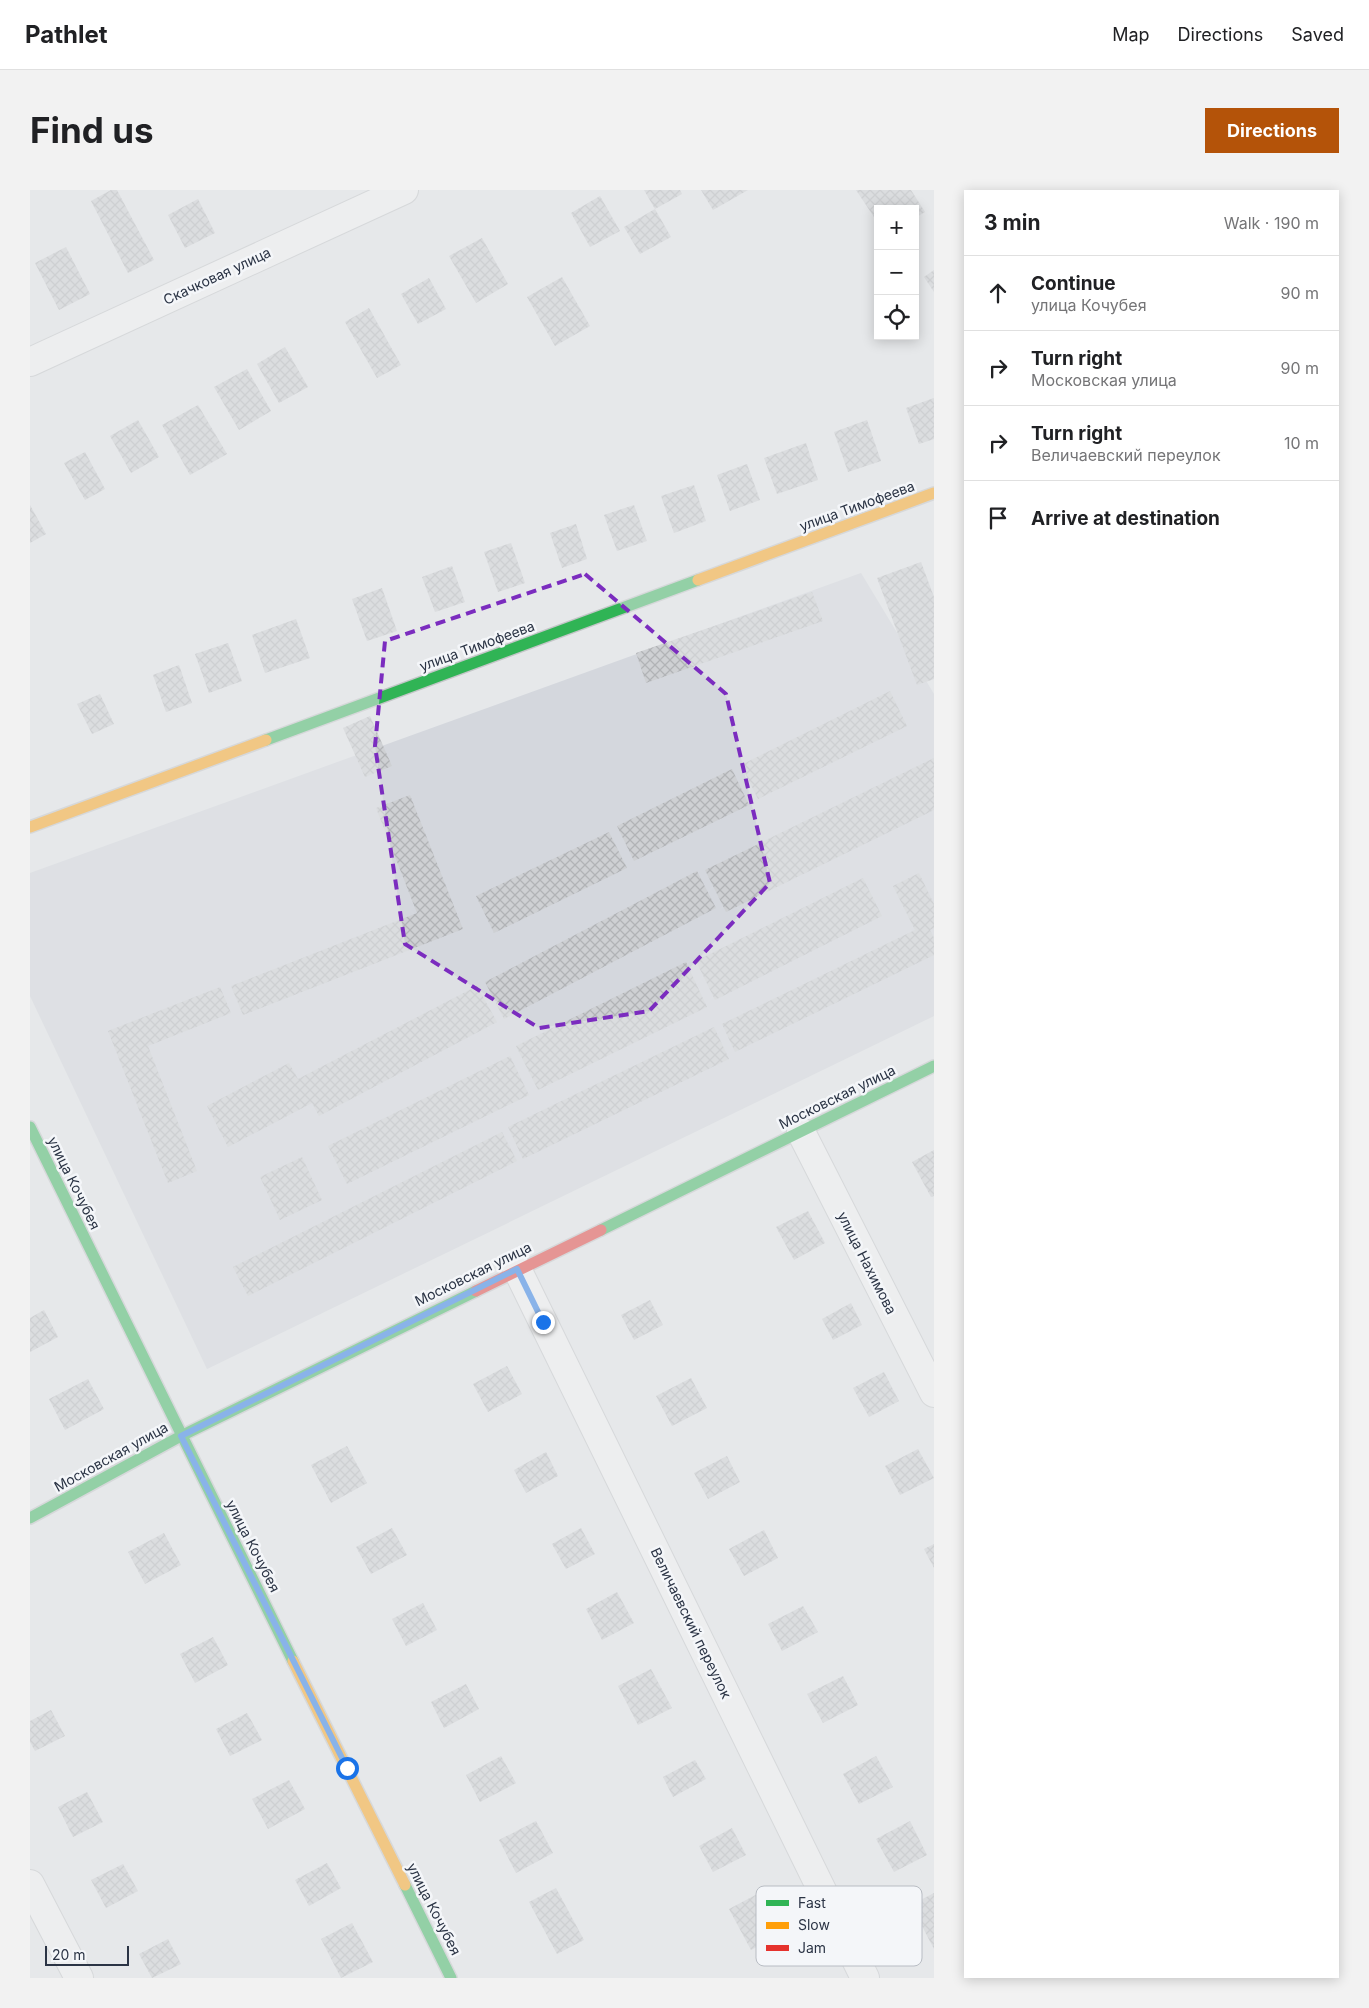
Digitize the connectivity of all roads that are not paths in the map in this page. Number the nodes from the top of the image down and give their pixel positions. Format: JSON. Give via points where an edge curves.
{"nodes":[{"id":1,"x":404,"y":190,"type":"edge"},
{"id":2,"x":30,"y":362,"type":"edge"},
{"id":3,"x":934,"y":493,"type":"edge"},
{"id":4,"x":30,"y":827,"type":"edge"},
{"id":5,"x":934,"y":1066,"type":"edge"},
{"id":6,"x":30,"y":1127,"type":"edge"},
{"id":7,"x":801,"y":1132,"type":"junction"},
{"id":8,"x":517,"y":1269,"type":"junction"},
{"id":9,"x":934,"y":1393,"type":"edge"},
{"id":10,"x":181,"y":1436,"type":"junction"},
{"id":11,"x":30,"y":1518,"type":"edge"},
{"id":12,"x":30,"y":1884,"type":"edge"},
{"id":13,"x":819,"y":1886,"type":"edge"},
{"id":14,"x":858,"y":1966,"type":"edge"},
{"id":15,"x":79,"y":1978,"type":"edge"},
{"id":16,"x":452,"y":1978,"type":"edge"},
{"id":17,"x":864,"y":1978,"type":"edge"}],
"edges":[{"from":1,"to":2,"type":"street","name":"Скачковая улица"},
{"from":3,"to":4,"type":"street","name":"улица Тимофеева"},
{"from":5,"to":7,"type":"street","name":"Московская улица"},
{"from":6,"to":10,"type":"street","name":"улица Кочубея"},
{"from":7,"to":8,"type":"street","name":"Московская улица"},
{"from":7,"to":9,"type":"street","name":"улица Нахимова"},
{"from":8,"to":10,"type":"street","name":"Московская улица"},
{"from":8,"to":13,"type":"street","name":"Величаевский переулок"},
{"from":10,"to":11,"type":"street","name":"Московская улица"},
{"from":10,"to":16,"type":"street","name":"улица Кочубея"},
{"from":12,"to":15,"type":"street"},
{"from":14,"to":17,"type":"street","name":"Величаевский переулок"}]}
